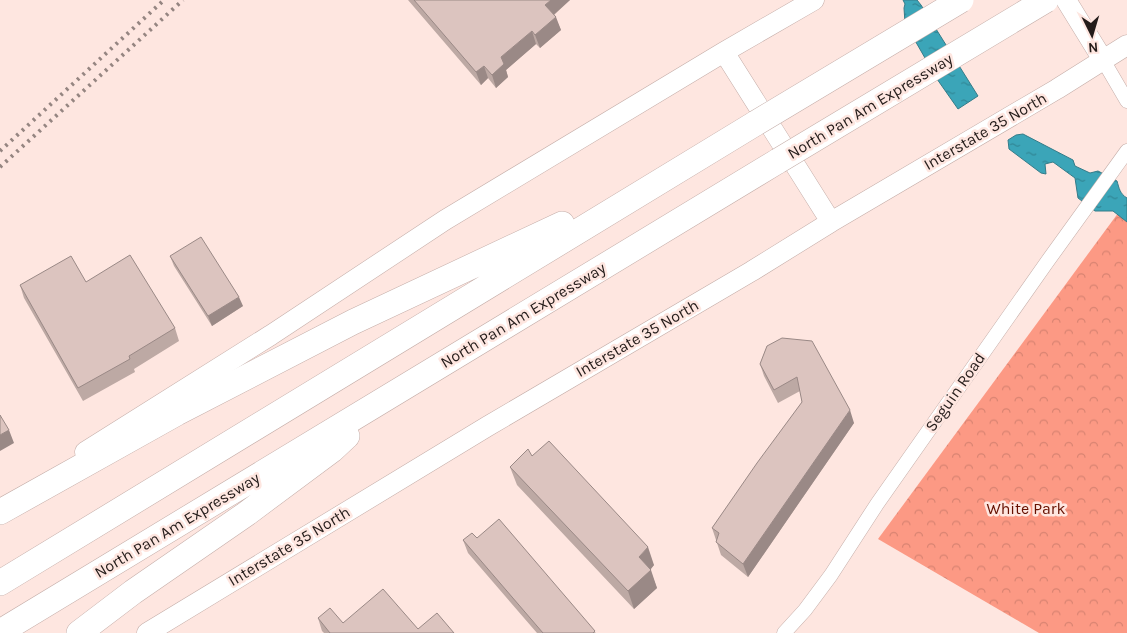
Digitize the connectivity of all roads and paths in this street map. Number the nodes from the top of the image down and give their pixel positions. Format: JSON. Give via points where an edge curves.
{"nodes":[{"id":1,"x":814,"y":0,"type":"edge"},
{"id":2,"x":961,"y":0,"type":"edge"},
{"id":3,"x":1046,"y":0,"type":"edge"},
{"id":4,"x":1066,"y":0,"type":"edge"},
{"id":5,"x":1127,"y":45,"type":"edge"},
{"id":6,"x":724,"y":52,"type":"junction"},
{"id":7,"x":1103,"y":60,"type":"junction"},
{"id":8,"x":1127,"y":101,"type":"edge"},
{"id":9,"x":1124,"y":155,"type":"edge"},
{"id":10,"x":682,"y":167,"type":"junction"},
{"id":11,"x":831,"y":222,"type":"junction"},
{"id":12,"x":401,"y":389,"type":"junction"},
{"id":13,"x":0,"y":507,"type":"edge"},
{"id":14,"x":0,"y":512,"type":"edge"},
{"id":15,"x":0,"y":583,"type":"edge"},
{"id":16,"x":0,"y":632,"type":"edge"},
{"id":17,"x":79,"y":633,"type":"edge"},
{"id":18,"x":147,"y":633,"type":"edge"},
{"id":19,"x":784,"y":633,"type":"edge"}],
"edges":[{"from":1,"to":6,"type":"main road"},
{"from":2,"to":10,"type":"highway","bridge":true},
{"from":3,"to":12,"type":"highway","name":"North Pan Am Expressway","bridge":true},
{"from":4,"to":7,"type":"main road"},
{"from":5,"to":7,"type":"main road","name":"Interstate 35 North"},
{"from":6,"to":11,"type":"main road"},
{"from":6,"to":13,"type":"main road","via":[[445,220]]},
{"from":7,"to":8,"type":"street"},
{"from":7,"to":11,"type":"main road","name":"Interstate 35 North"},
{"from":9,"to":19,"type":"street","name":"Seguin Road","via":[[877,504],[831,575],[806,610]]},
{"from":10,"to":14,"type":"highway","via":[[353,322],[192,405]]},
{"from":10,"to":15,"type":"highway"},
{"from":11,"to":18,"type":"main road","name":"Interstate 35 North"},
{"from":12,"to":16,"type":"highway","name":"North Pan Am Expressway"},
{"from":12,"to":17,"type":"highway","via":[[332,450]]}]}
